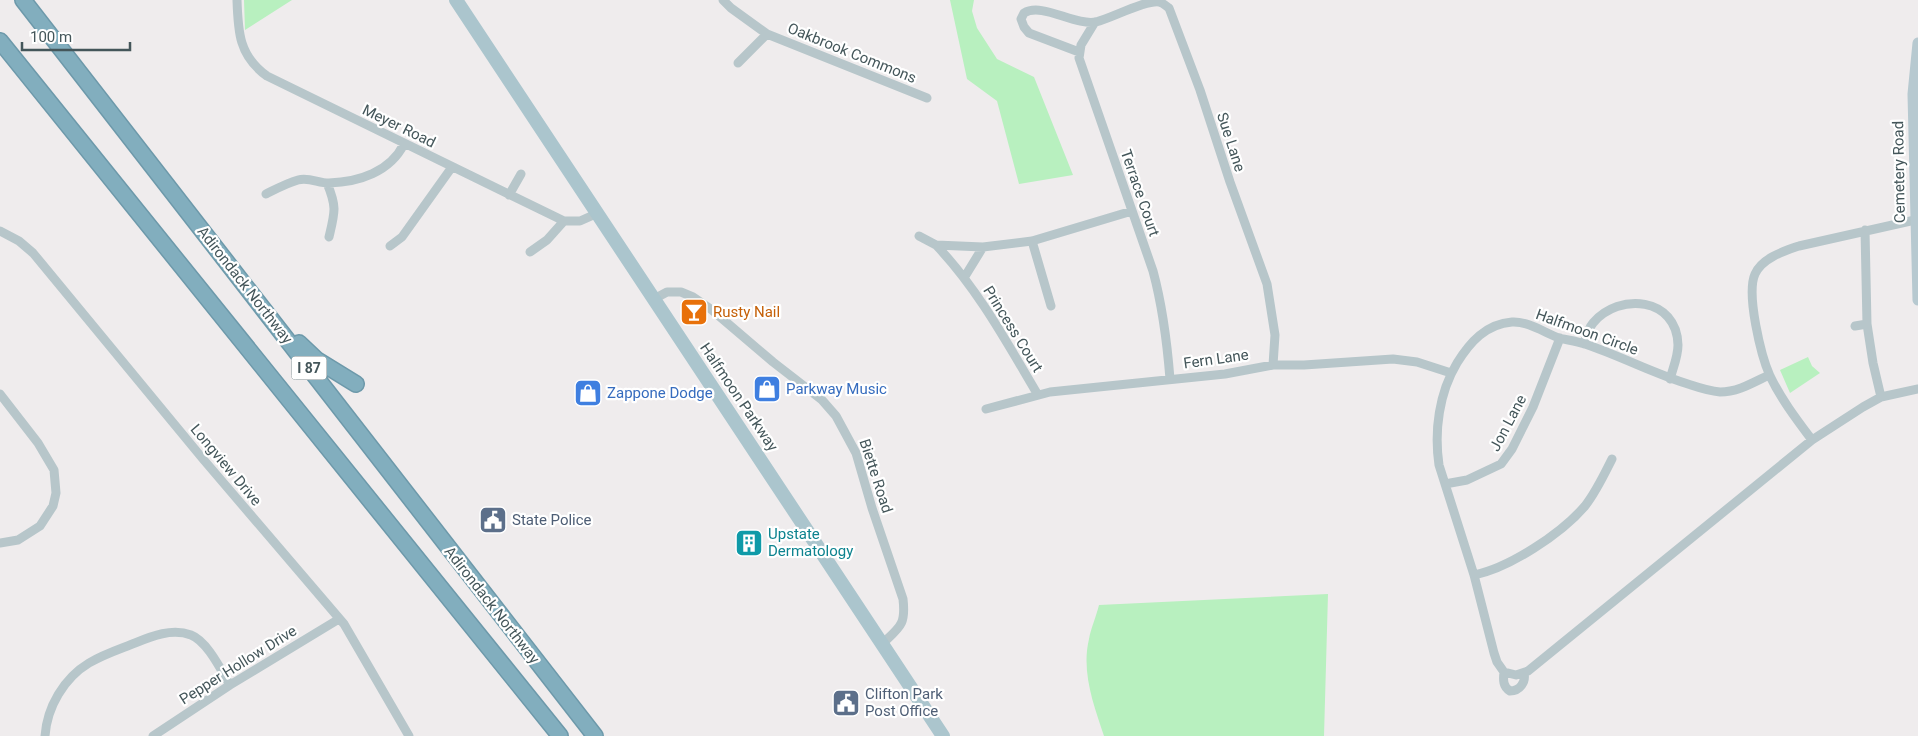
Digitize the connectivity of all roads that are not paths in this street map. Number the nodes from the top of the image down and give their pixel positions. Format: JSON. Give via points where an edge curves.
{"nodes":[{"id":1,"x":23,"y":0,"type":"edge"},
{"id":2,"x":238,"y":0,"type":"edge"},
{"id":3,"x":456,"y":0,"type":"edge"},
{"id":4,"x":723,"y":0,"type":"edge"},
{"id":5,"x":1095,"y":22,"type":"junction"},
{"id":6,"x":767,"y":34,"type":"junction"},
{"id":7,"x":0,"y":40,"type":"edge"},
{"id":8,"x":1918,"y":43,"type":"edge"},
{"id":9,"x":1079,"y":52,"type":"junction"},
{"id":10,"x":738,"y":63,"type":"dead end"},
{"id":11,"x":1916,"y":93,"type":"edge"},
{"id":12,"x":927,"y":98,"type":"dead end"},
{"id":13,"x":404,"y":144,"type":"junction"},
{"id":14,"x":452,"y":167,"type":"junction"},
{"id":15,"x":521,"y":174,"type":"dead end"},
{"id":16,"x":1916,"y":176,"type":"edge"},
{"id":17,"x":328,"y":183,"type":"junction"},
{"id":18,"x":266,"y":194,"type":"dead end"},
{"id":19,"x":509,"y":195,"type":"junction"},
{"id":20,"x":1132,"y":211,"type":"junction"},
{"id":21,"x":598,"y":213,"type":"junction"},
{"id":22,"x":1915,"y":220,"type":"junction"},
{"id":23,"x":564,"y":221,"type":"junction"},
{"id":24,"x":1866,"y":230,"type":"junction"},
{"id":25,"x":0,"y":231,"type":"edge"},
{"id":26,"x":919,"y":236,"type":"dead end"},
{"id":27,"x":329,"y":237,"type":"dead end"},
{"id":28,"x":1032,"y":241,"type":"junction"},
{"id":29,"x":936,"y":245,"type":"junction"},
{"id":30,"x":390,"y":246,"type":"dead end"},
{"id":31,"x":983,"y":247,"type":"junction"},
{"id":32,"x":530,"y":252,"type":"dead end"},
{"id":33,"x":1747,"y":268,"type":"dead end"},
{"id":34,"x":1756,"y":273,"type":"junction"},
{"id":35,"x":964,"y":278,"type":"junction"},
{"id":36,"x":241,"y":279,"type":"junction"},
{"id":37,"x":654,"y":299,"type":"junction"},
{"id":38,"x":1918,"y":300,"type":"edge"},
{"id":39,"x":1051,"y":306,"type":"dead end"},
{"id":40,"x":1867,"y":324,"type":"junction"},
{"id":41,"x":1855,"y":326,"type":"dead end"},
{"id":42,"x":1560,"y":338,"type":"junction"},
{"id":43,"x":1584,"y":344,"type":"junction"},
{"id":44,"x":1272,"y":365,"type":"junction"},
{"id":45,"x":1451,"y":373,"type":"junction"},
{"id":46,"x":1770,"y":375,"type":"junction"},
{"id":47,"x":1170,"y":379,"type":"junction"},
{"id":48,"x":1670,"y":379,"type":"junction"},
{"id":49,"x":356,"y":384,"type":"dead end"},
{"id":50,"x":1918,"y":389,"type":"edge"},
{"id":51,"x":0,"y":394,"type":"edge"},
{"id":52,"x":1038,"y":395,"type":"junction"},
{"id":53,"x":1881,"y":397,"type":"junction"},
{"id":54,"x":986,"y":409,"type":"dead end"},
{"id":55,"x":1812,"y":440,"type":"junction"},
{"id":56,"x":1612,"y":459,"type":"dead end"},
{"id":57,"x":1445,"y":484,"type":"junction"},
{"id":58,"x":0,"y":543,"type":"edge"},
{"id":59,"x":1474,"y":575,"type":"junction"},
{"id":60,"x":339,"y":619,"type":"junction"},
{"id":61,"x":882,"y":644,"type":"junction"},
{"id":62,"x":1504,"y":672,"type":"junction"},
{"id":63,"x":1524,"y":673,"type":"junction"},
{"id":64,"x":230,"y":685,"type":"junction"},
{"id":65,"x":45,"y":736,"type":"edge"},
{"id":66,"x":152,"y":736,"type":"edge"},
{"id":67,"x":409,"y":736,"type":"edge"},
{"id":68,"x":560,"y":736,"type":"edge"},
{"id":69,"x":594,"y":736,"type":"edge"},
{"id":70,"x":943,"y":736,"type":"edge"}],
"edges":[{"from":1,"to":36,"type":"highway","name":"Adirondack Northway","number":"I 87"},
{"from":2,"to":13,"type":"street","name":"Meyer Road","via":[[239,33],[244,50],[260,71]]},
{"from":3,"to":21,"type":"main road","name":"Halfmoon Parkway"},
{"from":4,"to":6,"type":"street","name":"Oakbrook Commons"},
{"from":5,"to":9,"type":"street"},
{"from":5,"to":9,"type":"street","via":[[1033,9],[1024,12],[1021,19],[1029,33]]},
{"from":5,"to":44,"type":"street","name":"Sue Lane","via":[[1149,2],[1165,4],[1172,13],[1267,284],[1275,335]]},
{"from":6,"to":10,"type":"street","name":"Oakbrook Commons"},
{"from":6,"to":12,"type":"street","name":"Oakbrook Commons"},
{"from":7,"to":68,"type":"highway","name":"Adirondack Northway","number":"I 87"},
{"from":8,"to":11,"type":"street","name":"Cemetery Road"},
{"from":9,"to":20,"type":"street","name":"Terrace Court"},
{"from":11,"to":16,"type":"street","name":"Cemetery Road"},
{"from":13,"to":14,"type":"street","name":"Meyer Road"},
{"from":13,"to":17,"type":"street","via":[[399,154],[380,171]]},
{"from":14,"to":19,"type":"street","name":"Meyer Road"},
{"from":14,"to":30,"type":"street","via":[[402,237]]},
{"from":15,"to":19,"type":"street"},
{"from":16,"to":22,"type":"street","name":"Cemetery Road"},
{"from":17,"to":18,"type":"street","via":[[298,180]]},
{"from":17,"to":27,"type":"street","via":[[335,213]]},
{"from":19,"to":23,"type":"street","name":"Meyer Road"},
{"from":20,"to":28,"type":"street","name":"Princess Court"},
{"from":20,"to":47,"type":"street","name":"Terrace Court","via":[[1162,305]]},
{"from":21,"to":23,"type":"street","via":[[580,221]]},
{"from":21,"to":37,"type":"main road","name":"Halfmoon Parkway"},
{"from":22,"to":24,"type":"street"},
{"from":22,"to":38,"type":"street","name":"Cemetery Road"},
{"from":23,"to":32,"type":"street","via":[[547,240]]},
{"from":24,"to":34,"type":"street","via":[[1784,252],[1766,262]]},
{"from":24,"to":40,"type":"street"},
{"from":25,"to":60,"type":"street","name":"Longview Drive","via":[[33,253],[196,452]]},
{"from":26,"to":29,"type":"street","name":"Princess Court"},
{"from":28,"to":31,"type":"street","name":"Princess Court"},
{"from":28,"to":39,"type":"street"},
{"from":29,"to":31,"type":"street","name":"Princess Court"},
{"from":29,"to":35,"type":"street","name":"Princess Court"},
{"from":31,"to":35,"type":"street","name":"Princess Court"},
{"from":33,"to":34,"type":"street"},
{"from":34,"to":46,"type":"street","via":[[1752,304]]},
{"from":35,"to":52,"type":"street","name":"Princess Court","via":[[996,323]]},
{"from":36,"to":49,"type":"highway","via":[[304,350]]},
{"from":36,"to":69,"type":"highway","name":"Adirondack Northway","number":"I 87"},
{"from":37,"to":61,"type":"main road","name":"Halfmoon Parkway"},
{"from":37,"to":61,"type":"street","name":"Biette Road","via":[[666,292],[681,292],[693,297],[822,400],[836,416],[856,453],[903,600],[902,624]]},
{"from":40,"to":41,"type":"street"},
{"from":40,"to":53,"type":"street"},
{"from":42,"to":43,"type":"street","name":"Halfmoon Circle"},
{"from":42,"to":45,"type":"street","name":"Halfmoon Circle","via":[[1523,324],[1503,324],[1468,345]]},
{"from":42,"to":57,"type":"street","name":"Jon Lane","via":[[1533,406],[1502,464],[1467,480]]},
{"from":43,"to":48,"type":"street","name":"Halfmoon Circle"},
{"from":43,"to":48,"type":"street","via":[[1594,322],[1612,309],[1642,304],[1658,307],[1666,314],[1676,333],[1677,352]]},
{"from":44,"to":45,"type":"street","name":"Fern Lane","via":[[1393,359],[1417,362]]},
{"from":44,"to":47,"type":"street","name":"Fern Lane","via":[[1225,374]]},
{"from":45,"to":57,"type":"street","name":"Halfmoon Circle","via":[[1439,412],[1436,437]]},
{"from":46,"to":48,"type":"street","name":"Halfmoon Circle","via":[[1728,392],[1707,390]]},
{"from":46,"to":55,"type":"street","via":[[1787,407]]},
{"from":47,"to":52,"type":"street","name":"Fern Lane"},
{"from":50,"to":53,"type":"street","name":"Halfmoon Circle"},
{"from":51,"to":58,"type":"street","via":[[38,443],[54,470],[56,493],[53,506],[40,526],[18,540]]},
{"from":52,"to":54,"type":"street","name":"Fern Lane"},
{"from":53,"to":55,"type":"street","name":"Halfmoon Circle"},
{"from":55,"to":63,"type":"street","name":"Halfmoon Circle"},
{"from":56,"to":59,"type":"street","via":[[1600,484],[1579,512],[1526,553],[1499,568]]},
{"from":57,"to":59,"type":"street","name":"Halfmoon Circle"},
{"from":59,"to":62,"type":"street","name":"Halfmoon Circle","via":[[1494,653]]},
{"from":60,"to":64,"type":"street","name":"Pepper Hollow Drive"},
{"from":60,"to":67,"type":"street","name":"Longview Drive"},
{"from":61,"to":70,"type":"main road","name":"Halfmoon Parkway"},
{"from":62,"to":63,"type":"street","via":[[1512,676]]},
{"from":62,"to":63,"type":"street","name":"Halfmoon Circle","via":[[1504,682],[1510,691],[1517,690],[1522,684]]},
{"from":64,"to":65,"type":"street","via":[[203,643],[192,635],[165,633],[106,655],[82,668],[56,698]]},
{"from":64,"to":66,"type":"street","name":"Pepper Hollow Drive"}]}
